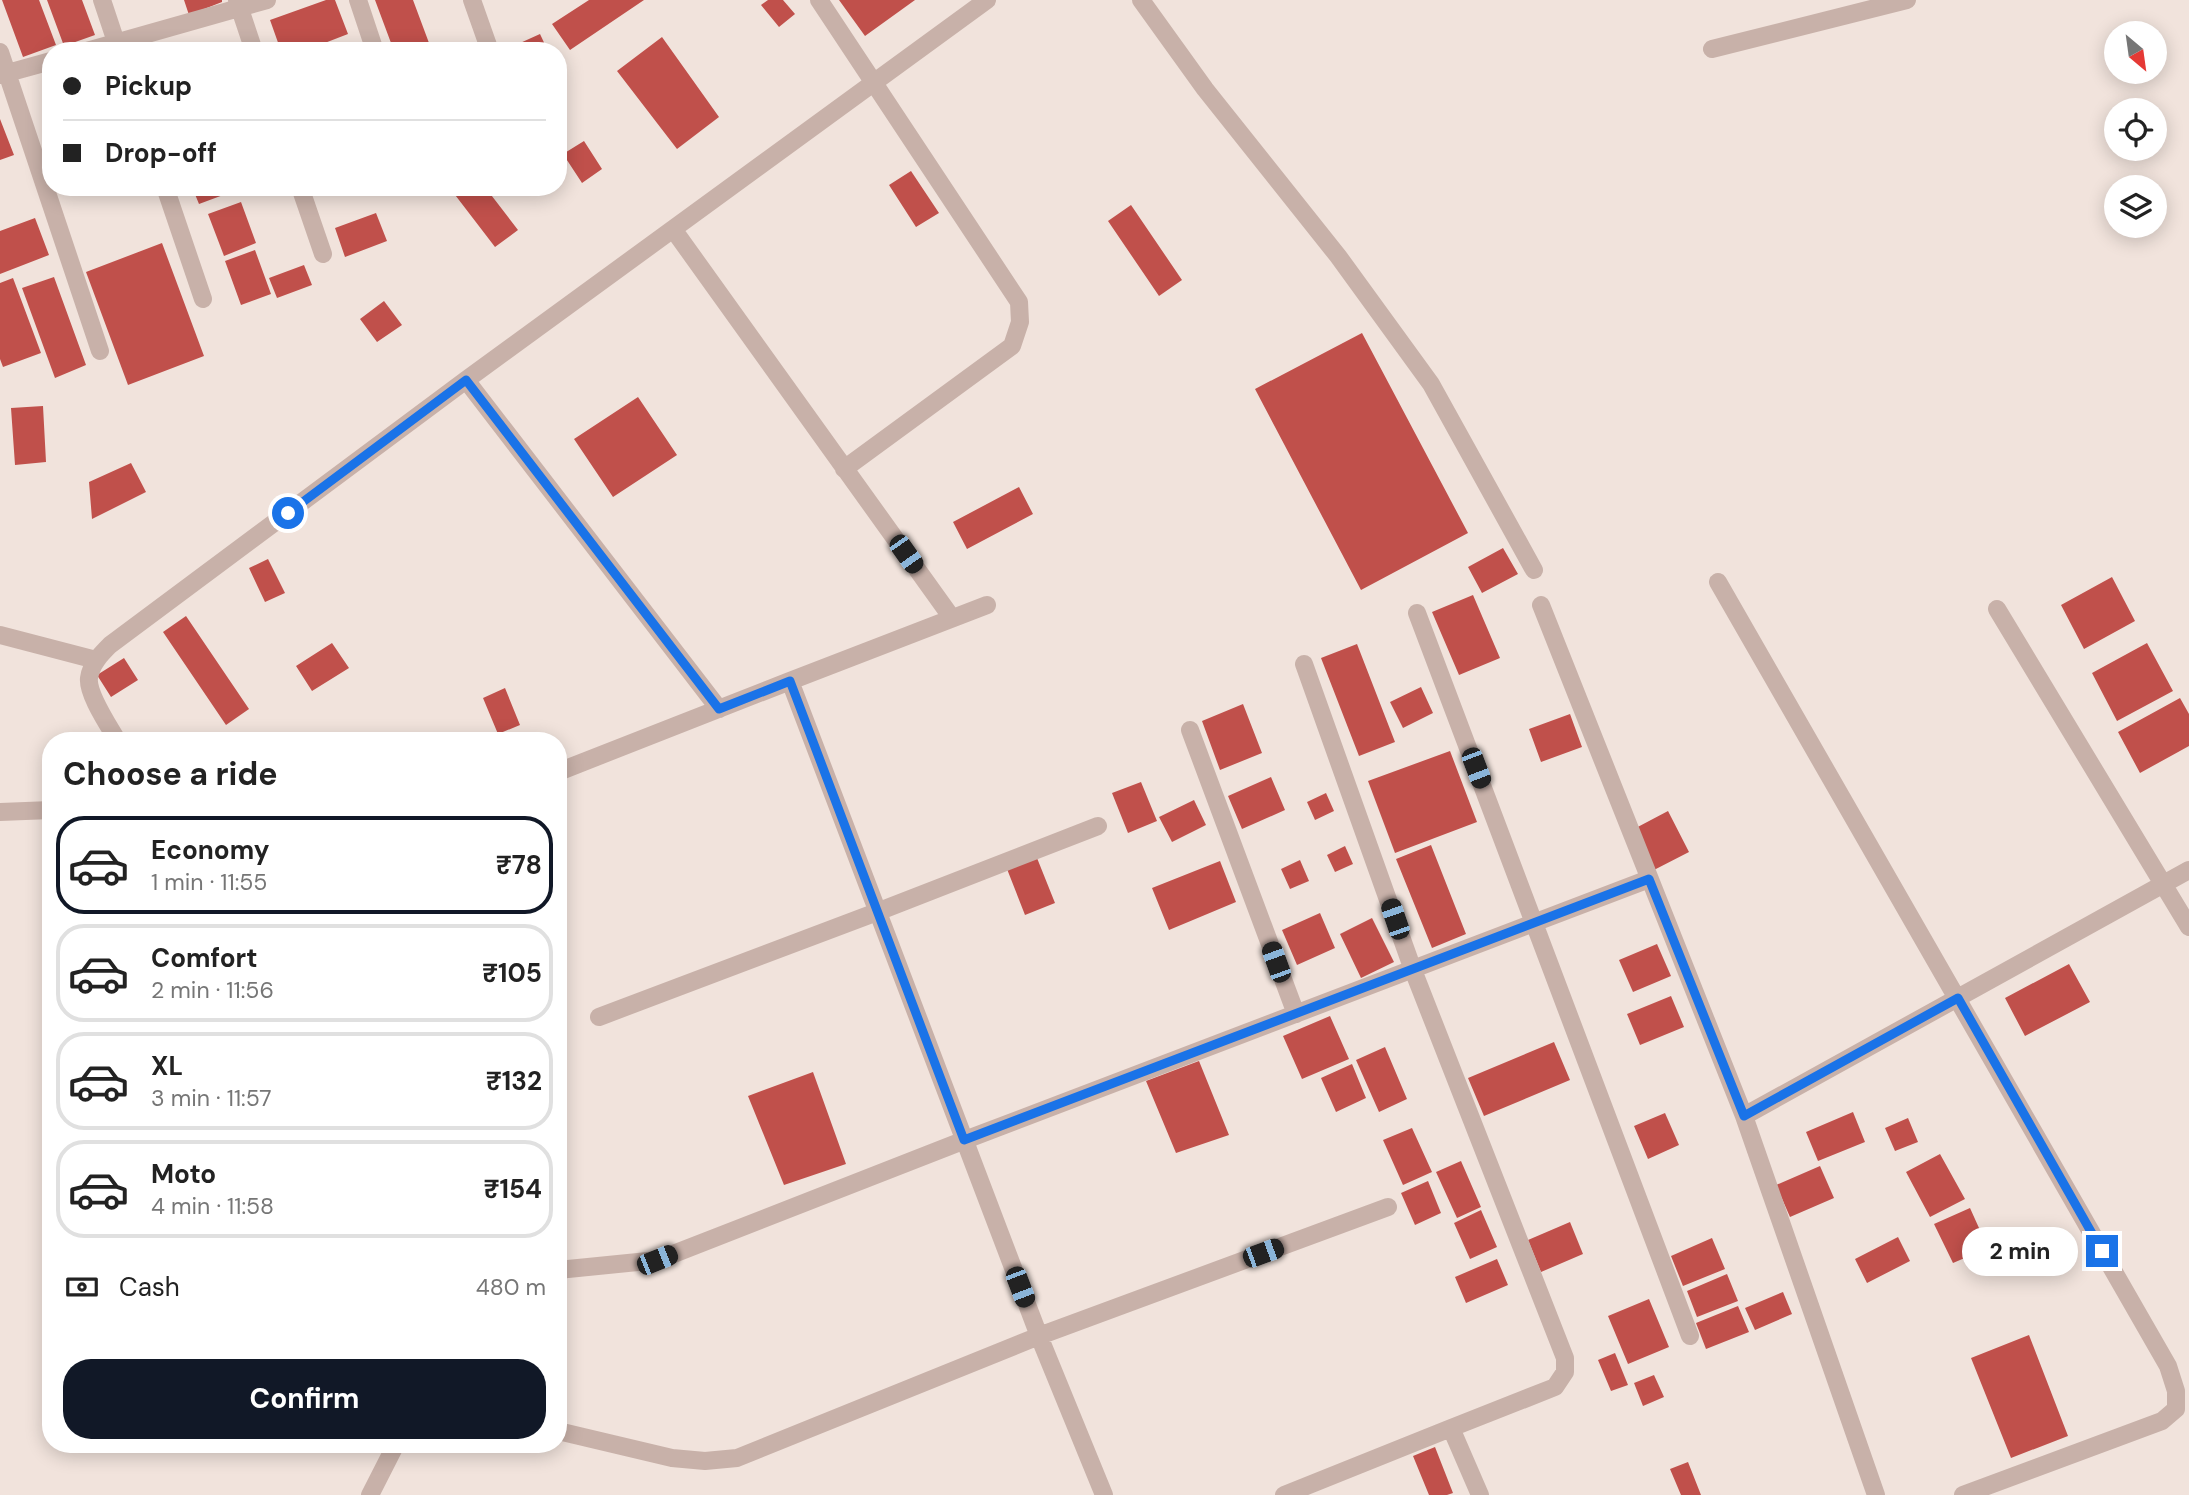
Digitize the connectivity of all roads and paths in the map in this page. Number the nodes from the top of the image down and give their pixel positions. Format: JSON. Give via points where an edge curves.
{"nodes":[{"id":1,"x":102,"y":0,"type":"edge"},
{"id":2,"x":267,"y":0,"type":"edge"},
{"id":3,"x":358,"y":0,"type":"edge"},
{"id":4,"x":472,"y":0,"type":"edge"},
{"id":5,"x":819,"y":0,"type":"edge"},
{"id":6,"x":987,"y":0,"type":"edge"},
{"id":7,"x":1141,"y":0,"type":"edge"},
{"id":8,"x":1907,"y":0,"type":"edge"},
{"id":9,"x":239,"y":4,"type":"edge"},
{"id":10,"x":116,"y":42,"type":"edge"},
{"id":11,"x":132,"y":42,"type":"edge"},
{"id":12,"x":251,"y":42,"type":"edge"},
{"id":13,"x":372,"y":42,"type":"edge"},
{"id":14,"x":487,"y":42,"type":"edge"},
{"id":15,"x":1712,"y":49,"type":"dead end"},
{"id":16,"x":0,"y":52,"type":"edge"},
{"id":17,"x":42,"y":63,"type":"edge"},
{"id":18,"x":3,"y":74,"type":"edge"},
{"id":19,"x":874,"y":83,"type":"junction"},
{"id":20,"x":42,"y":185,"type":"edge"},
{"id":21,"x":46,"y":196,"type":"edge"},
{"id":22,"x":168,"y":196,"type":"edge"},
{"id":23,"x":303,"y":196,"type":"edge"},
{"id":24,"x":673,"y":229,"type":"junction"},
{"id":25,"x":323,"y":254,"type":"dead end"},
{"id":26,"x":203,"y":299,"type":"dead end"},
{"id":27,"x":100,"y":351,"type":"dead end"},
{"id":28,"x":466,"y":380,"type":"junction"},
{"id":29,"x":844,"y":469,"type":"junction"},
{"id":30,"x":1534,"y":570,"type":"dead end"},
{"id":31,"x":1718,"y":582,"type":"dead end"},
{"id":32,"x":987,"y":605,"type":"dead end"},
{"id":33,"x":1541,"y":605,"type":"dead end"},
{"id":34,"x":1997,"y":609,"type":"dead end"},
{"id":35,"x":1418,"y":613,"type":"dead end"},
{"id":36,"x":952,"y":618,"type":"junction"},
{"id":37,"x":0,"y":635,"type":"edge"},
{"id":38,"x":96,"y":660,"type":"junction"},
{"id":39,"x":1304,"y":664,"type":"dead end"},
{"id":40,"x":790,"y":681,"type":"junction"},
{"id":41,"x":719,"y":709,"type":"junction"},
{"id":42,"x":1190,"y":730,"type":"dead end"},
{"id":43,"x":113,"y":732,"type":"edge"},
{"id":44,"x":567,"y":768,"type":"edge"},
{"id":45,"x":42,"y":810,"type":"edge"},
{"id":46,"x":0,"y":812,"type":"edge"},
{"id":47,"x":1098,"y":826,"type":"dead end"},
{"id":48,"x":2189,"y":870,"type":"edge"},
{"id":49,"x":1649,"y":879,"type":"junction"},
{"id":50,"x":2163,"y":884,"type":"junction"},
{"id":51,"x":877,"y":912,"type":"junction"},
{"id":52,"x":1534,"y":923,"type":"junction"},
{"id":53,"x":2189,"y":927,"type":"edge"},
{"id":54,"x":1413,"y":970,"type":"junction"},
{"id":55,"x":1958,"y":998,"type":"junction"},
{"id":56,"x":1296,"y":1014,"type":"junction"},
{"id":57,"x":598,"y":1017,"type":"dead end"},
{"id":58,"x":1744,"y":1116,"type":"junction"},
{"id":59,"x":964,"y":1140,"type":"junction"},
{"id":60,"x":1388,"y":1207,"type":"dead end"},
{"id":61,"x":567,"y":1269,"type":"edge"},
{"id":62,"x":1039,"y":1336,"type":"junction"},
{"id":63,"x":1690,"y":1336,"type":"dead end"},
{"id":64,"x":1451,"y":1428,"type":"junction"},
{"id":65,"x":567,"y":1433,"type":"edge"},
{"id":66,"x":391,"y":1453,"type":"edge"},
{"id":67,"x":370,"y":1495,"type":"edge"},
{"id":68,"x":1104,"y":1495,"type":"edge"},
{"id":69,"x":1284,"y":1495,"type":"edge"},
{"id":70,"x":1480,"y":1495,"type":"edge"},
{"id":71,"x":1876,"y":1495,"type":"edge"},
{"id":72,"x":1963,"y":1495,"type":"edge"}],
"edges":[{"from":1,"to":10,"type":"street"},
{"from":2,"to":9,"type":"street"},
{"from":3,"to":13,"type":"street"},
{"from":4,"to":14,"type":"street"},
{"from":5,"to":19,"type":"street"},
{"from":6,"to":19,"type":"street"},
{"from":7,"to":30,"type":"street","via":[[1431,384]]},
{"from":8,"to":15,"type":"street"},
{"from":9,"to":11,"type":"street"},
{"from":9,"to":12,"type":"street"},
{"from":16,"to":18,"type":"street"},
{"from":17,"to":18,"type":"street"},
{"from":18,"to":20,"type":"street"},
{"from":19,"to":24,"type":"street"},
{"from":19,"to":29,"type":"street","via":[[1019,302],[1020,322],[1012,346]]},
{"from":21,"to":27,"type":"street"},
{"from":22,"to":26,"type":"street"},
{"from":23,"to":25,"type":"street"},
{"from":24,"to":28,"type":"street"},
{"from":24,"to":29,"type":"street"},
{"from":28,"to":38,"type":"street","via":[[121,636]]},
{"from":28,"to":41,"type":"street"},
{"from":29,"to":36,"type":"street"},
{"from":31,"to":55,"type":"street"},
{"from":32,"to":36,"type":"street"},
{"from":33,"to":49,"type":"street"},
{"from":34,"to":50,"type":"street"},
{"from":35,"to":52,"type":"street"},
{"from":36,"to":40,"type":"street"},
{"from":37,"to":38,"type":"street"},
{"from":38,"to":43,"type":"street","via":[[89,679]]},
{"from":39,"to":54,"type":"street"},
{"from":40,"to":41,"type":"street"},
{"from":40,"to":51,"type":"street"},
{"from":41,"to":44,"type":"street"},
{"from":42,"to":56,"type":"street"},
{"from":45,"to":46,"type":"street"},
{"from":47,"to":51,"type":"street"},
{"from":48,"to":50,"type":"street"},
{"from":49,"to":52,"type":"street"},
{"from":49,"to":58,"type":"street"},
{"from":50,"to":53,"type":"street"},
{"from":50,"to":55,"type":"street"},
{"from":51,"to":57,"type":"street"},
{"from":51,"to":59,"type":"street"},
{"from":52,"to":54,"type":"street"},
{"from":52,"to":63,"type":"street"},
{"from":54,"to":56,"type":"street"},
{"from":54,"to":64,"type":"street","via":[[1566,1357],[1565,1372],[1555,1387]]},
{"from":55,"to":58,"type":"street"},
{"from":55,"to":72,"type":"street","via":[[2168,1366],[2176,1391],[2176,1409],[2162,1420]]},
{"from":56,"to":59,"type":"street"},
{"from":58,"to":71,"type":"street"},
{"from":59,"to":61,"type":"street","via":[[657,1260]]},
{"from":59,"to":62,"type":"street"},
{"from":60,"to":62,"type":"street"},
{"from":62,"to":65,"type":"street","via":[[737,1458],[672,1458]]},
{"from":62,"to":68,"type":"street"},
{"from":64,"to":69,"type":"street"},
{"from":64,"to":70,"type":"street"},
{"from":66,"to":67,"type":"street"}]}
